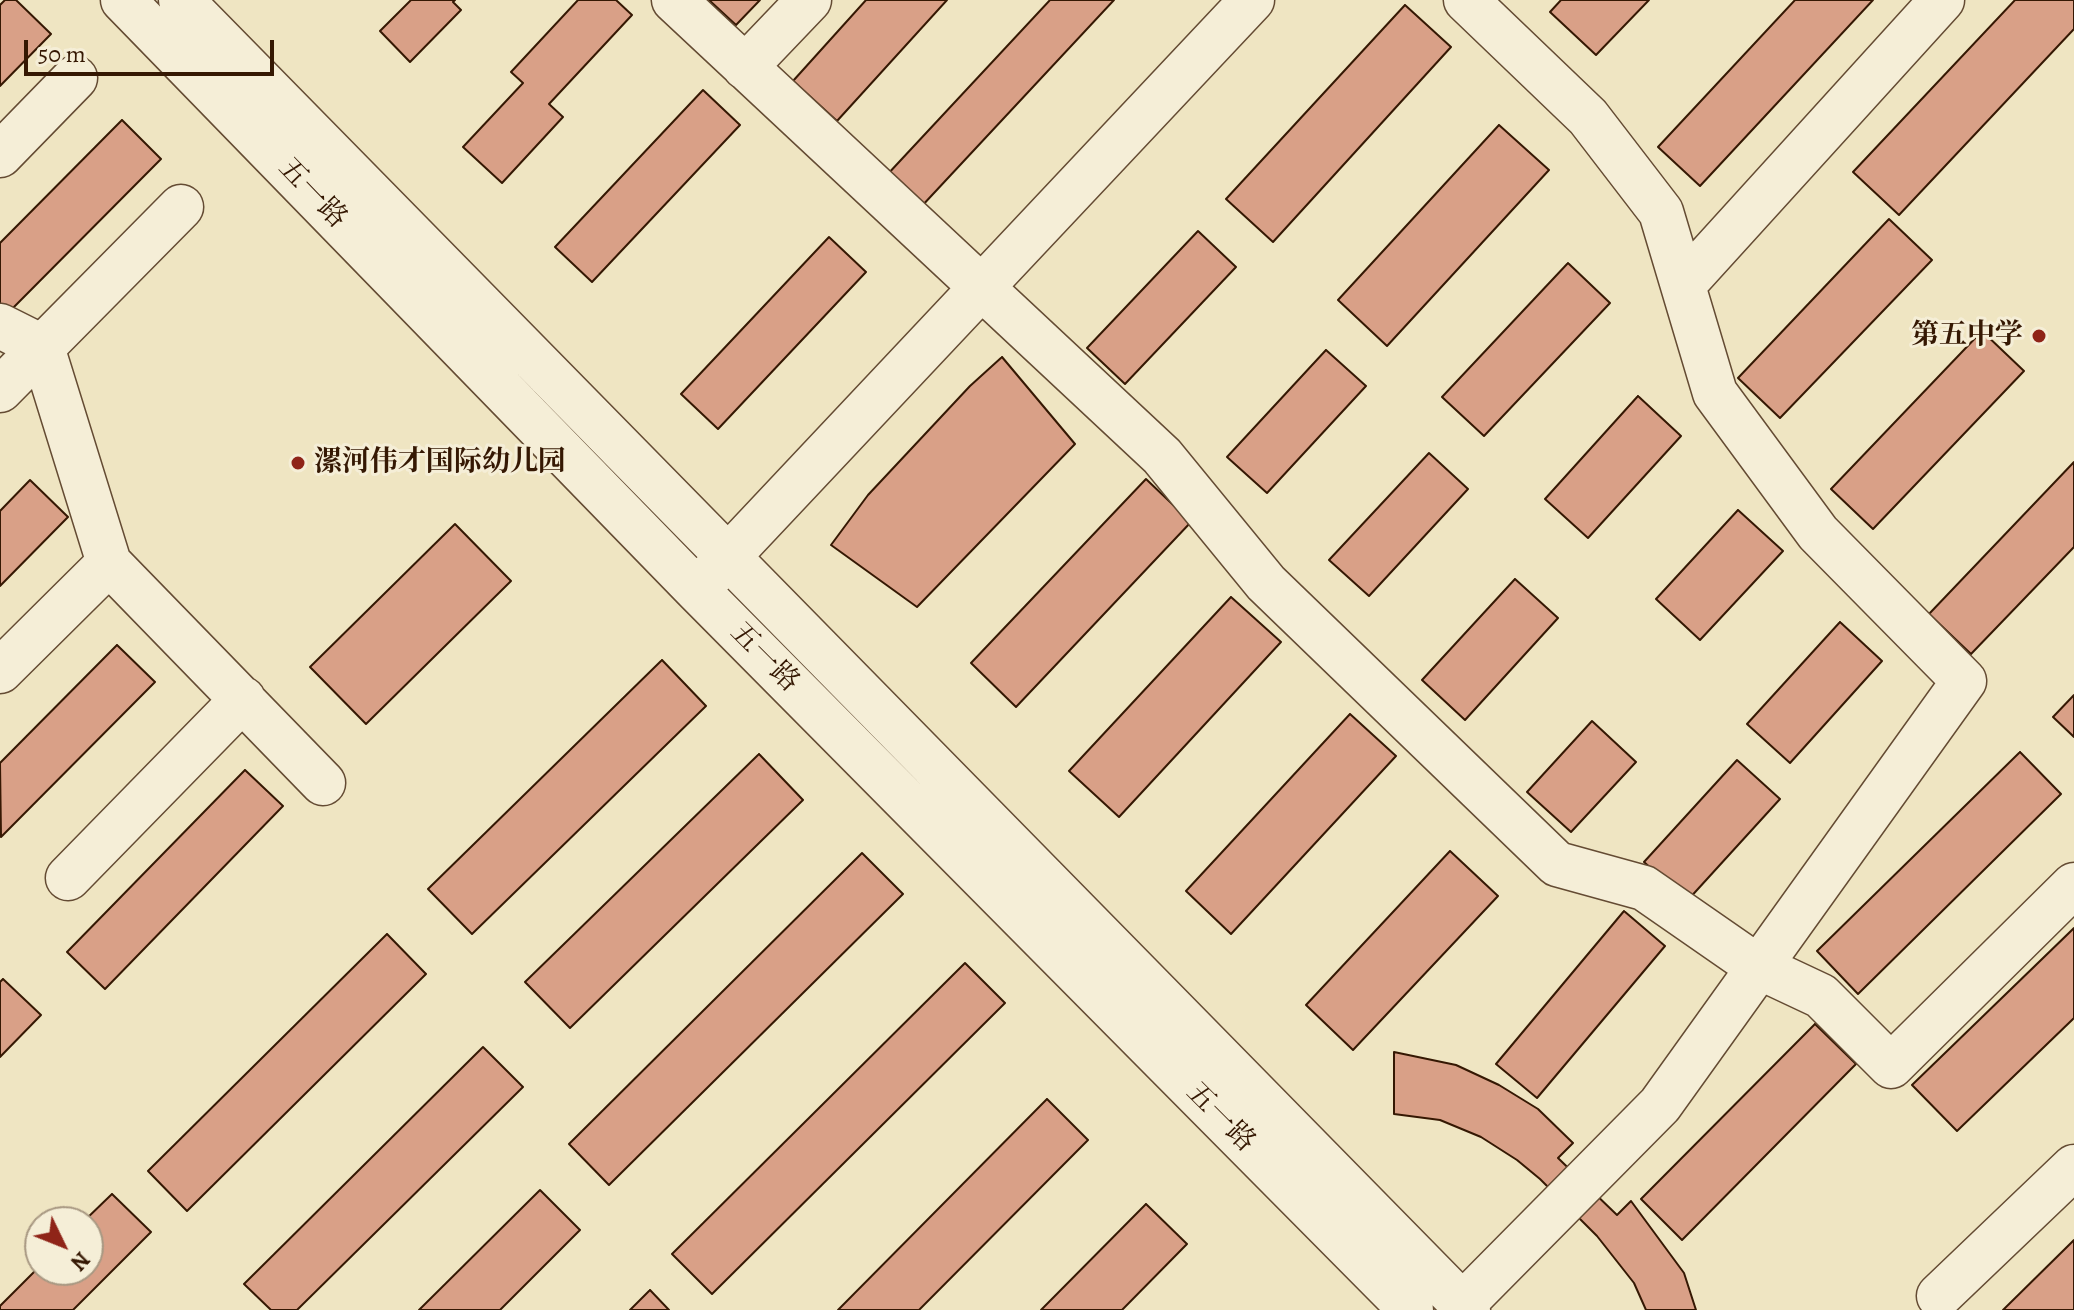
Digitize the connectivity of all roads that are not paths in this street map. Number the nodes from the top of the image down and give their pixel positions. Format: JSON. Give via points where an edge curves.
{"nodes":[{"id":1,"x":123,"y":0,"type":"edge"},
{"id":2,"x":181,"y":0,"type":"edge"},
{"id":3,"x":674,"y":0,"type":"edge"},
{"id":4,"x":809,"y":0,"type":"edge"},
{"id":5,"x":1252,"y":0,"type":"edge"},
{"id":6,"x":1942,"y":0,"type":"edge"},
{"id":7,"x":1484,"y":6,"type":"edge"},
{"id":8,"x":745,"y":67,"type":"junction"},
{"id":9,"x":75,"y":78,"type":"dead end"},
{"id":10,"x":0,"y":155,"type":"edge"},
{"id":11,"x":181,"y":207,"type":"dead end"},
{"id":12,"x":1683,"y":285,"type":"junction"},
{"id":13,"x":980,"y":289,"type":"junction"},
{"id":14,"x":0,"y":326,"type":"edge"},
{"id":15,"x":42,"y":347,"type":"junction"},
{"id":16,"x":0,"y":390,"type":"edge"},
{"id":17,"x":728,"y":557,"type":"junction"},
{"id":18,"x":109,"y":563,"type":"junction"},
{"id":19,"x":697,"y":590,"type":"junction"},
{"id":20,"x":0,"y":671,"type":"edge"},
{"id":21,"x":243,"y":699,"type":"junction"},
{"id":22,"x":323,"y":783,"type":"dead end"},
{"id":23,"x":68,"y":878,"type":"dead end"},
{"id":24,"x":2074,"y":885,"type":"edge"},
{"id":25,"x":1759,"y":967,"type":"junction"},
{"id":26,"x":2074,"y":1167,"type":"edge"},
{"id":27,"x":1939,"y":1296,"type":"dead end"},
{"id":28,"x":1466,"y":1307,"type":"edge"},
{"id":29,"x":1411,"y":1310,"type":"edge"}],
"edges":[{"from":1,"to":19,"type":"street","name":"五一路"},
{"from":2,"to":17,"type":"street","name":"五一路"},
{"from":3,"to":8,"type":"street"},
{"from":4,"to":8,"type":"street"},
{"from":5,"to":13,"type":"street"},
{"from":6,"to":12,"type":"street"},
{"from":7,"to":12,"type":"street","via":[[1588,117],[1661,212]]},
{"from":8,"to":13,"type":"street"},
{"from":9,"to":10,"type":"street"},
{"from":11,"to":15,"type":"street"},
{"from":12,"to":25,"type":"street","via":[[1715,393],[1818,533],[1964,681]]},
{"from":13,"to":17,"type":"street"},
{"from":13,"to":25,"type":"street","via":[[1162,456],[1266,583],[1557,864],[1644,888]]},
{"from":14,"to":15,"type":"street"},
{"from":15,"to":16,"type":"street"},
{"from":15,"to":18,"type":"street"},
{"from":17,"to":19,"type":"street"},
{"from":17,"to":28,"type":"street","name":"五一路"},
{"from":18,"to":20,"type":"street"},
{"from":18,"to":21,"type":"street"},
{"from":19,"to":29,"type":"street","name":"五一路"},
{"from":21,"to":22,"type":"street"},
{"from":21,"to":23,"type":"street"},
{"from":24,"to":25,"type":"street","via":[[1891,1066],[1821,996]]},
{"from":25,"to":28,"type":"street","via":[[1660,1105]]},
{"from":26,"to":27,"type":"street"}]}
